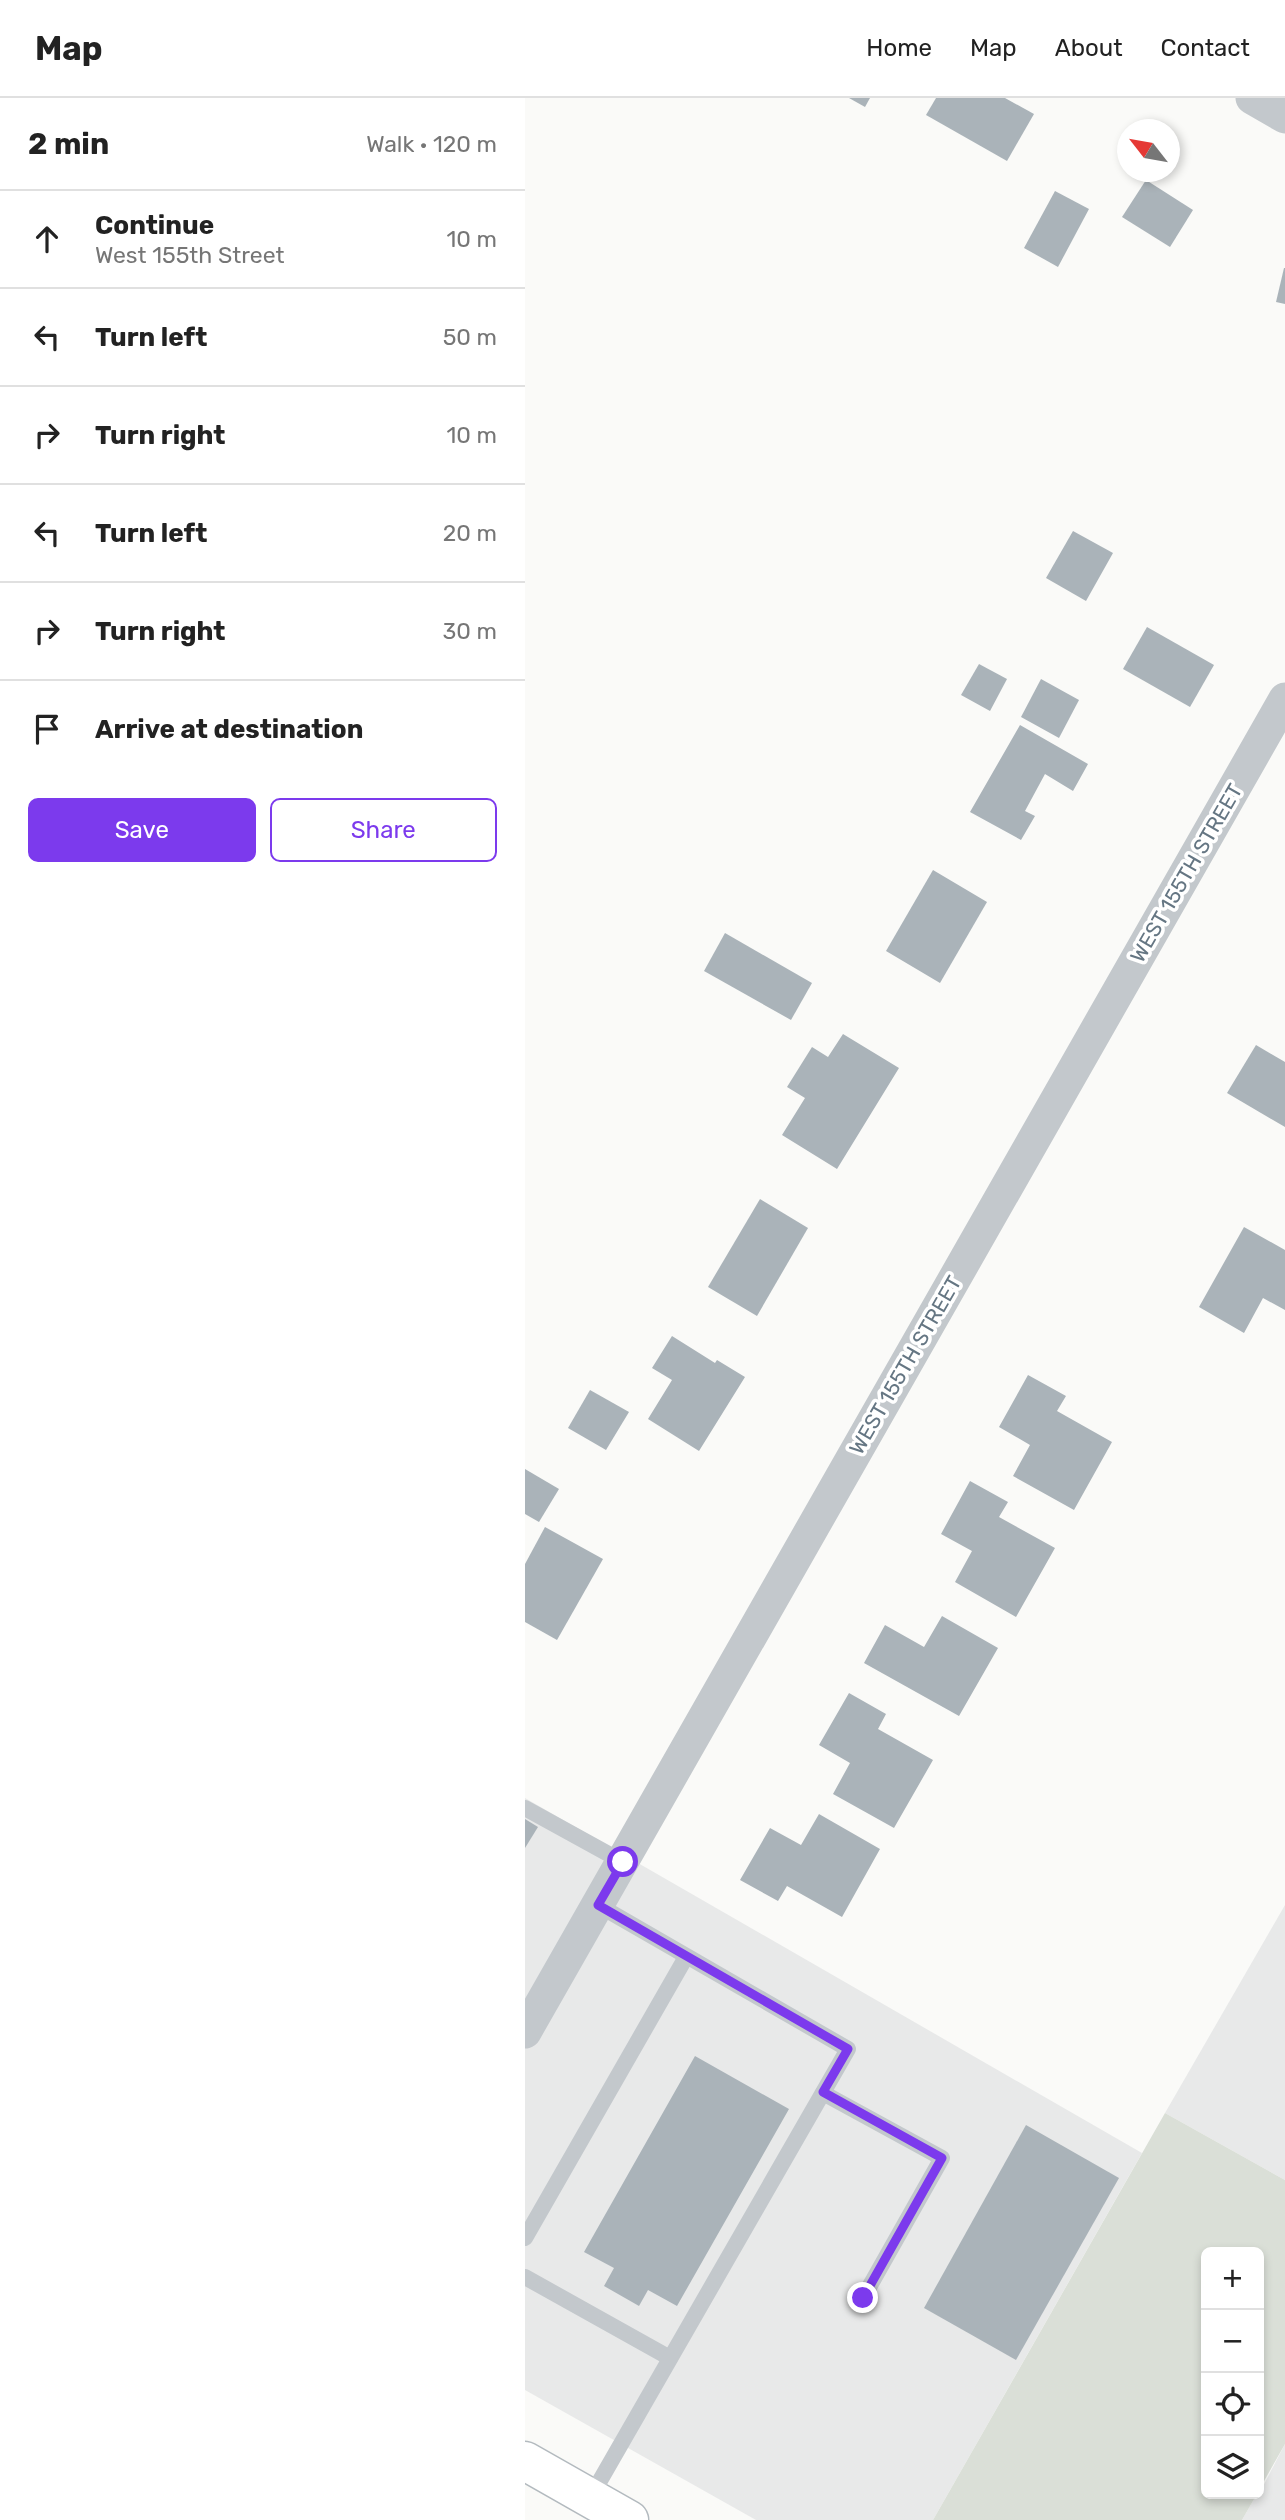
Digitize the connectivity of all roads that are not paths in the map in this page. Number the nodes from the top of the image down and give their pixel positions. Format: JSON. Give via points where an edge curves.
{"nodes":[{"id":1,"x":1252,"y":98,"type":"edge"},
{"id":2,"x":1285,"y":117,"type":"edge"},
{"id":3,"x":1285,"y":699,"type":"edge"},
{"id":4,"x":525,"y":1808,"type":"edge"},
{"id":5,"x":623,"y":1862,"type":"junction"},
{"id":6,"x":598,"y":1905,"type":"junction"},
{"id":7,"x":686,"y":1957,"type":"junction"},
{"id":8,"x":525,"y":2032,"type":"edge"},
{"id":9,"x":823,"y":2092,"type":"junction"},
{"id":10,"x":525,"y":2238,"type":"edge"},
{"id":11,"x":525,"y":2277,"type":"edge"},
{"id":12,"x":863,"y":2298,"type":"dead end"},
{"id":13,"x":670,"y":2358,"type":"junction"},
{"id":14,"x":525,"y":2461,"type":"edge"},
{"id":15,"x":590,"y":2498,"type":"junction"},
{"id":16,"x":629,"y":2520,"type":"edge"}],
"edges":[{"from":1,"to":2,"type":"street"},
{"from":3,"to":5,"type":"street","name":"WEST 155TH STREET"},
{"from":4,"to":5,"type":"lane"},
{"from":5,"to":6,"type":"street","name":"WEST 155TH STREET"},
{"from":6,"to":7,"type":"lane"},
{"from":6,"to":8,"type":"street","name":"WEST 155TH STREET"},
{"from":7,"to":9,"type":"lane","via":[[848,2049]]},
{"from":7,"to":10,"type":"lane"},
{"from":9,"to":12,"type":"lane","via":[[942,2158]]},
{"from":9,"to":13,"type":"lane"},
{"from":11,"to":13,"type":"lane"},
{"from":13,"to":15,"type":"lane"},
{"from":14,"to":15,"type":"main road"},
{"from":15,"to":16,"type":"main road"}]}
